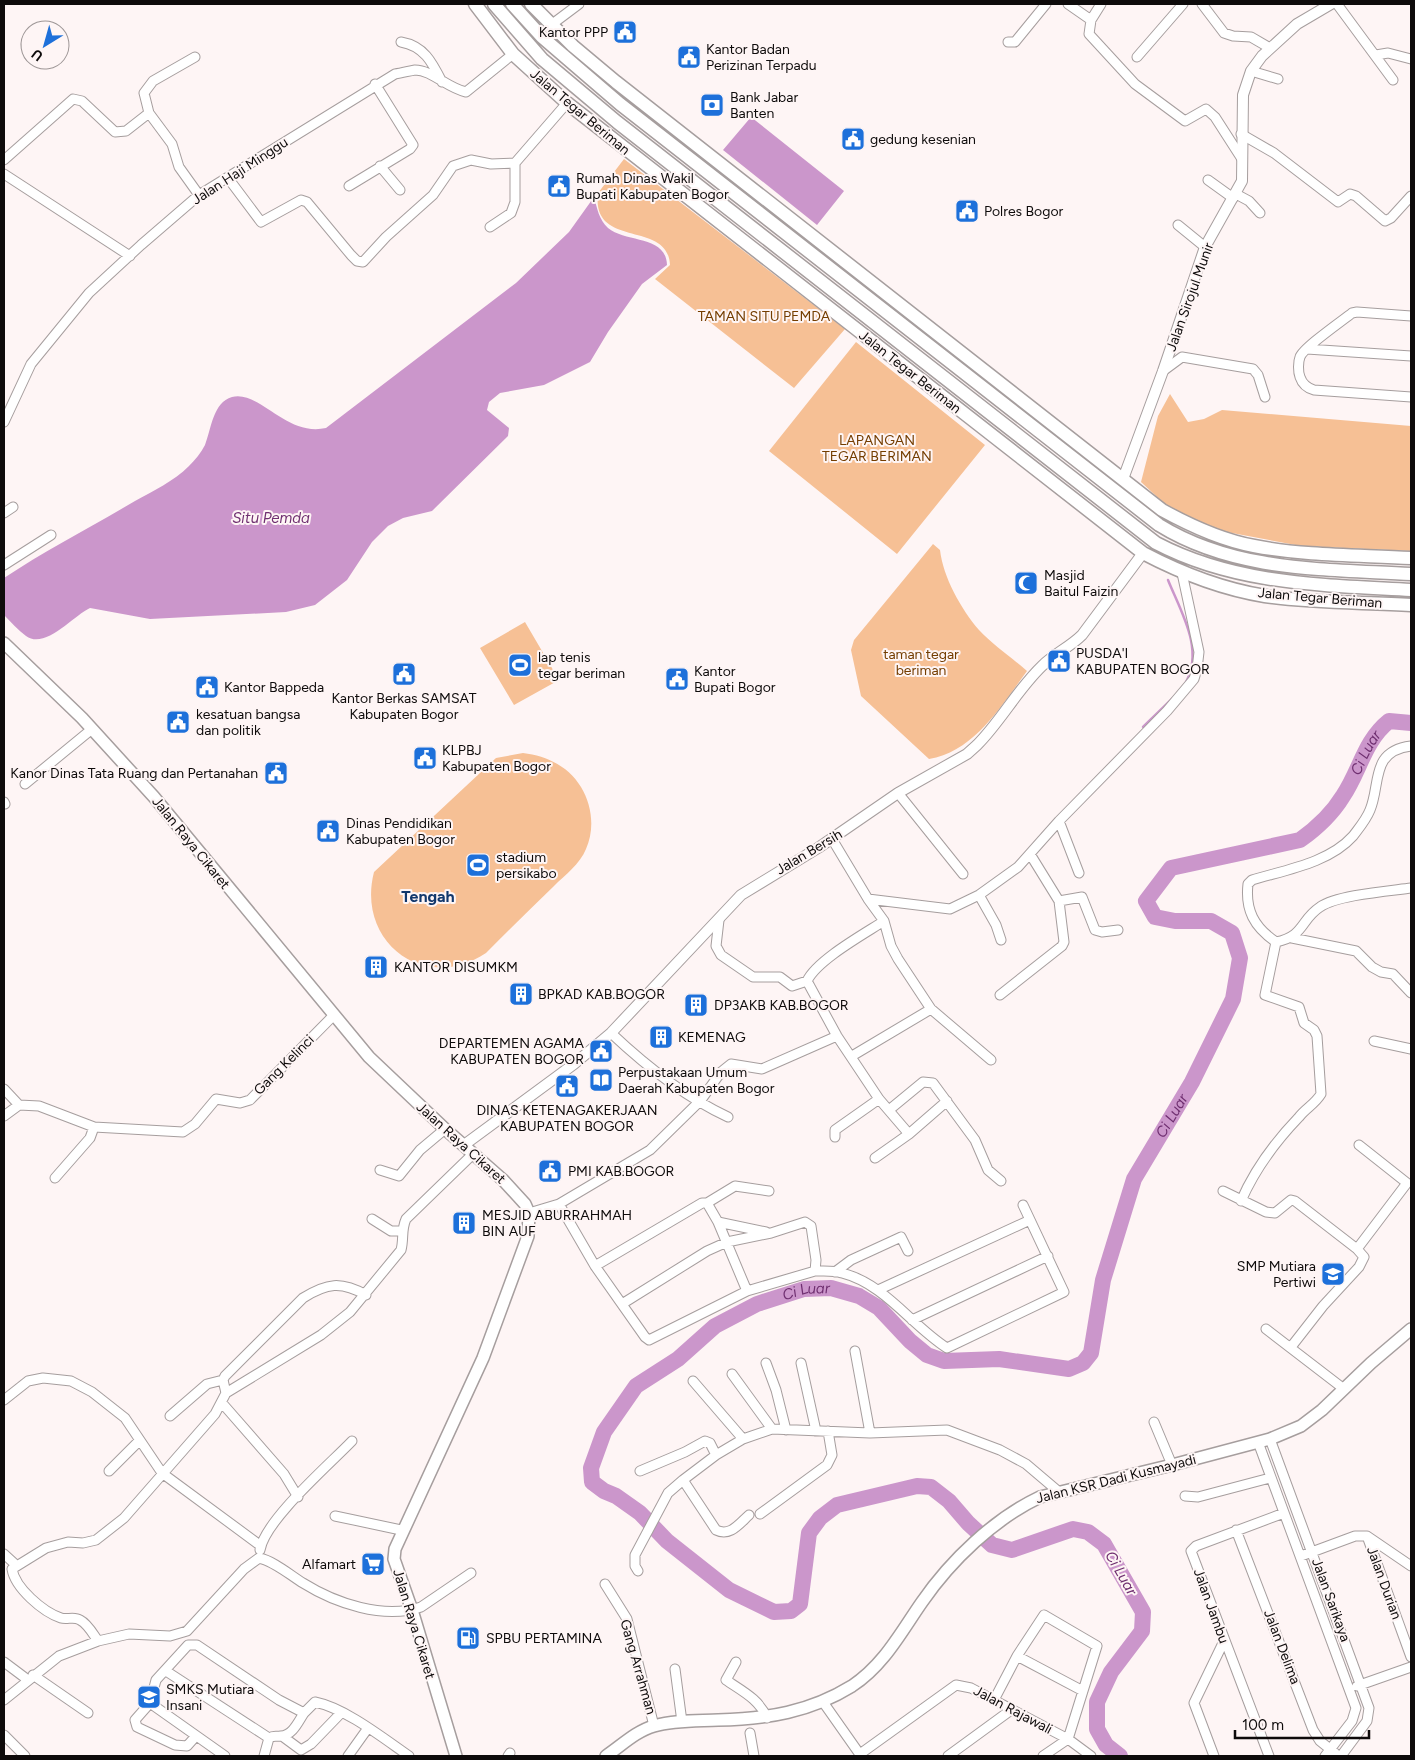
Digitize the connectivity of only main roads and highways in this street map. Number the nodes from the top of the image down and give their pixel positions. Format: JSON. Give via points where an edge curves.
{"nodes":[{"id":1,"x":475,"y":4,"type":"edge"},
{"id":2,"x":494,"y":4,"type":"edge"},
{"id":3,"x":512,"y":4,"type":"edge"},
{"id":4,"x":532,"y":4,"type":"edge"},
{"id":5,"x":617,"y":122,"type":"junction"},
{"id":6,"x":606,"y":134,"type":"junction"},
{"id":7,"x":742,"y":200,"type":"junction"},
{"id":8,"x":732,"y":212,"type":"junction"},
{"id":9,"x":819,"y":241,"type":"junction"},
{"id":10,"x":810,"y":253,"type":"junction"},
{"id":11,"x":1359,"y":555,"type":"junction"},
{"id":12,"x":1411,"y":558,"type":"edge"},
{"id":13,"x":1349,"y":570,"type":"junction"},
{"id":14,"x":1411,"y":574,"type":"edge"},
{"id":15,"x":1375,"y":588,"type":"junction"},
{"id":16,"x":1411,"y":590,"type":"edge"},
{"id":17,"x":1358,"y":602,"type":"junction"},
{"id":18,"x":1411,"y":605,"type":"edge"},
{"id":19,"x":4,"y":643,"type":"edge"},
{"id":20,"x":1410,"y":1331,"type":"edge"},
{"id":21,"x":456,"y":1756,"type":"edge"},
{"id":22,"x":606,"y":1756,"type":"edge"}],
"edges":[{"from":1,"to":6,"type":"main road","name":"Jalan Tegar Beriman","via":[[513,54]]},
{"from":2,"to":5,"type":"main road","name":"Jalan Tegar Beriman","via":[[542,58]]},
{"from":3,"to":7,"type":"main road","name":"Jalan Tegar Beriman","via":[[555,49]]},
{"from":4,"to":9,"type":"main road","via":[[616,82]]},
{"from":5,"to":6,"type":"main road"},
{"from":5,"to":8,"type":"main road","name":"Jalan Tegar Beriman"},
{"from":6,"to":17,"type":"main road","name":"Jalan Tegar Beriman","via":[[1143,553],[1182,573],[1267,596]]},
{"from":7,"to":8,"type":"main road"},
{"from":7,"to":10,"type":"main road","name":"Jalan Tegar Beriman"},
{"from":8,"to":15,"type":"main road","name":"Jalan Tegar Beriman","via":[[1156,543],[1243,575],[1301,584]]},
{"from":9,"to":10,"type":"main road"},
{"from":9,"to":11,"type":"main road","via":[[1162,510],[1191,526],[1253,546],[1290,552]]},
{"from":10,"to":13,"type":"main road","name":"Jalan Tegar Beriman","via":[[1177,536],[1211,550],[1269,565]]},
{"from":11,"to":12,"type":"main road"},
{"from":11,"to":13,"type":"main road"},
{"from":13,"to":14,"type":"main road","name":"Jalan Tegar Beriman"},
{"from":15,"to":16,"type":"main road","name":"Jalan Tegar Beriman"},
{"from":15,"to":17,"type":"main road"},
{"from":17,"to":18,"type":"main road","name":"Jalan Tegar Beriman"},
{"from":19,"to":21,"type":"main road","name":"Jalan Raya Cikaret","via":[[92,729],[154,797],[369,1057],[503,1180],[529,1213],[528,1236],[482,1358],[461,1409],[401,1530],[394,1559]]},
{"from":20,"to":22,"type":"main road","name":"Jalan KSR Dadi Kusmayadi","via":[[1301,1426],[1270,1439],[1040,1497],[1022,1505],[991,1528],[936,1582],[874,1668],[852,1686],[823,1702],[767,1718],[654,1726]]}]}
